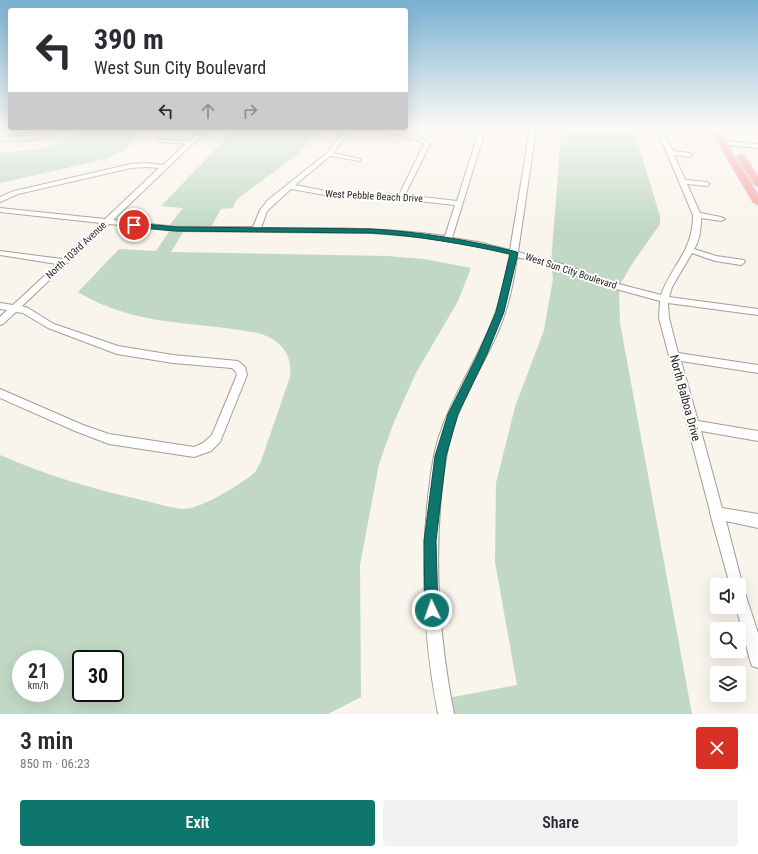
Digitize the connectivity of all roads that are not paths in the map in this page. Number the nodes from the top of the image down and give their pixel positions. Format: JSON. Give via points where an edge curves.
{"nodes":[{"id":1,"x":170,"y":162,"type":"edge"},
{"id":2,"x":319,"y":162,"type":"edge"},
{"id":3,"x":418,"y":162,"type":"edge"},
{"id":4,"x":472,"y":162,"type":"edge"},
{"id":5,"x":528,"y":162,"type":"edge"},
{"id":6,"x":675,"y":162,"type":"edge"},
{"id":7,"x":734,"y":162,"type":"edge"},
{"id":8,"x":744,"y":162,"type":"edge"},
{"id":9,"x":165,"y":167,"type":"junction"},
{"id":10,"x":683,"y":182,"type":"junction"},
{"id":11,"x":707,"y":184,"type":"dead end"},
{"id":12,"x":758,"y":184,"type":"edge"},
{"id":13,"x":290,"y":186,"type":"junction"},
{"id":14,"x":401,"y":196,"type":"junction"},
{"id":15,"x":0,"y":200,"type":"edge"},
{"id":16,"x":758,"y":202,"type":"edge"},
{"id":17,"x":459,"y":203,"type":"junction"},
{"id":18,"x":0,"y":210,"type":"edge"},
{"id":19,"x":697,"y":215,"type":"junction"},
{"id":20,"x":721,"y":219,"type":"dead end"},
{"id":21,"x":106,"y":222,"type":"junction"},
{"id":22,"x":256,"y":230,"type":"junction"},
{"id":23,"x":448,"y":239,"type":"junction"},
{"id":24,"x":690,"y":250,"type":"junction"},
{"id":25,"x":0,"y":253,"type":"edge"},
{"id":26,"x":514,"y":253,"type":"junction"},
{"id":27,"x":63,"y":262,"type":"junction"},
{"id":28,"x":741,"y":262,"type":"dead end"},
{"id":29,"x":664,"y":299,"type":"junction"},
{"id":30,"x":0,"y":306,"type":"edge"},
{"id":31,"x":14,"y":308,"type":"junction"},
{"id":32,"x":758,"y":312,"type":"edge"},
{"id":33,"x":0,"y":322,"type":"edge"},
{"id":34,"x":674,"y":356,"type":"junction"},
{"id":35,"x":758,"y":369,"type":"edge"},
{"id":36,"x":0,"y":393,"type":"edge"},
{"id":37,"x":693,"y":425,"type":"junction"},
{"id":38,"x":758,"y":436,"type":"edge"},
{"id":39,"x":716,"y":513,"type":"junction"},
{"id":40,"x":758,"y":521,"type":"edge"},
{"id":41,"x":735,"y":578,"type":"edge"},
{"id":42,"x":746,"y":612,"type":"edge"},
{"id":43,"x":754,"y":634,"type":"edge"},
{"id":44,"x":758,"y":660,"type":"edge"},
{"id":45,"x":446,"y":714,"type":"edge"}],
"edges":[{"from":1,"to":9,"type":"street","name":"North 103rd Avenue"},
{"from":2,"to":13,"type":"street"},
{"from":3,"to":14,"type":"street"},
{"from":4,"to":17,"type":"street"},
{"from":5,"to":26,"type":"street"},
{"from":6,"to":10,"type":"street","name":"North Balboa Drive"},
{"from":7,"to":16,"type":"main road"},
{"from":8,"to":12,"type":"main road"},
{"from":9,"to":15,"type":"street","via":[[131,166],[87,179],[16,192]]},
{"from":9,"to":21,"type":"street","name":"North 103rd Avenue"},
{"from":10,"to":11,"type":"street"},
{"from":10,"to":19,"type":"street","name":"North Balboa Drive"},
{"from":13,"to":14,"type":"street","name":"West Pebble Beach Drive","via":[[324,194]]},
{"from":13,"to":22,"type":"street","via":[[264,210]]},
{"from":14,"to":17,"type":"street","name":"West Pebble Beach Drive"},
{"from":17,"to":23,"type":"street"},
{"from":18,"to":21,"type":"street","name":"West Sun City Boulevard"},
{"from":19,"to":20,"type":"street"},
{"from":19,"to":24,"type":"street","name":"North Balboa Drive","via":[[695,238]]},
{"from":21,"to":22,"type":"street","name":"West Sun City Boulevard","via":[[177,229]]},
{"from":21,"to":27,"type":"street","name":"North 103rd Avenue"},
{"from":22,"to":23,"type":"street","name":"West Sun City Boulevard","via":[[372,231]]},
{"from":23,"to":26,"type":"street","name":"West Sun City Boulevard"},
{"from":24,"to":28,"type":"street","via":[[715,258]]},
{"from":24,"to":29,"type":"street","name":"North Balboa Drive","via":[[668,287]]},
{"from":25,"to":27,"type":"street"},
{"from":26,"to":29,"type":"street","name":"West Sun City Boulevard","via":[[608,284]]},
{"from":26,"to":45,"type":"street","via":[[500,312],[446,432],[436,481],[430,566],[436,659]]},
{"from":27,"to":31,"type":"street","name":"North 103rd Avenue"},
{"from":29,"to":32,"type":"street","name":"West Sun City Boulevard"},
{"from":29,"to":34,"type":"street","name":"North Balboa Drive","via":[[664,318]]},
{"from":30,"to":31,"type":"street"},
{"from":31,"to":33,"type":"street","name":"North 103rd Avenue"},
{"from":31,"to":36,"type":"street","via":[[31,313],[57,329],[117,350],[234,364],[241,370],[242,375],[212,443],[201,451],[194,452],[109,438],[78,428]]},
{"from":34,"to":35,"type":"street"},
{"from":34,"to":37,"type":"street","name":"North Balboa Drive"},
{"from":37,"to":38,"type":"street"},
{"from":37,"to":39,"type":"street","name":"North Balboa Drive"},
{"from":39,"to":40,"type":"street"},
{"from":39,"to":41,"type":"street","name":"North Balboa Drive"},
{"from":42,"to":43,"type":"street"},
{"from":43,"to":44,"type":"street"}]}
